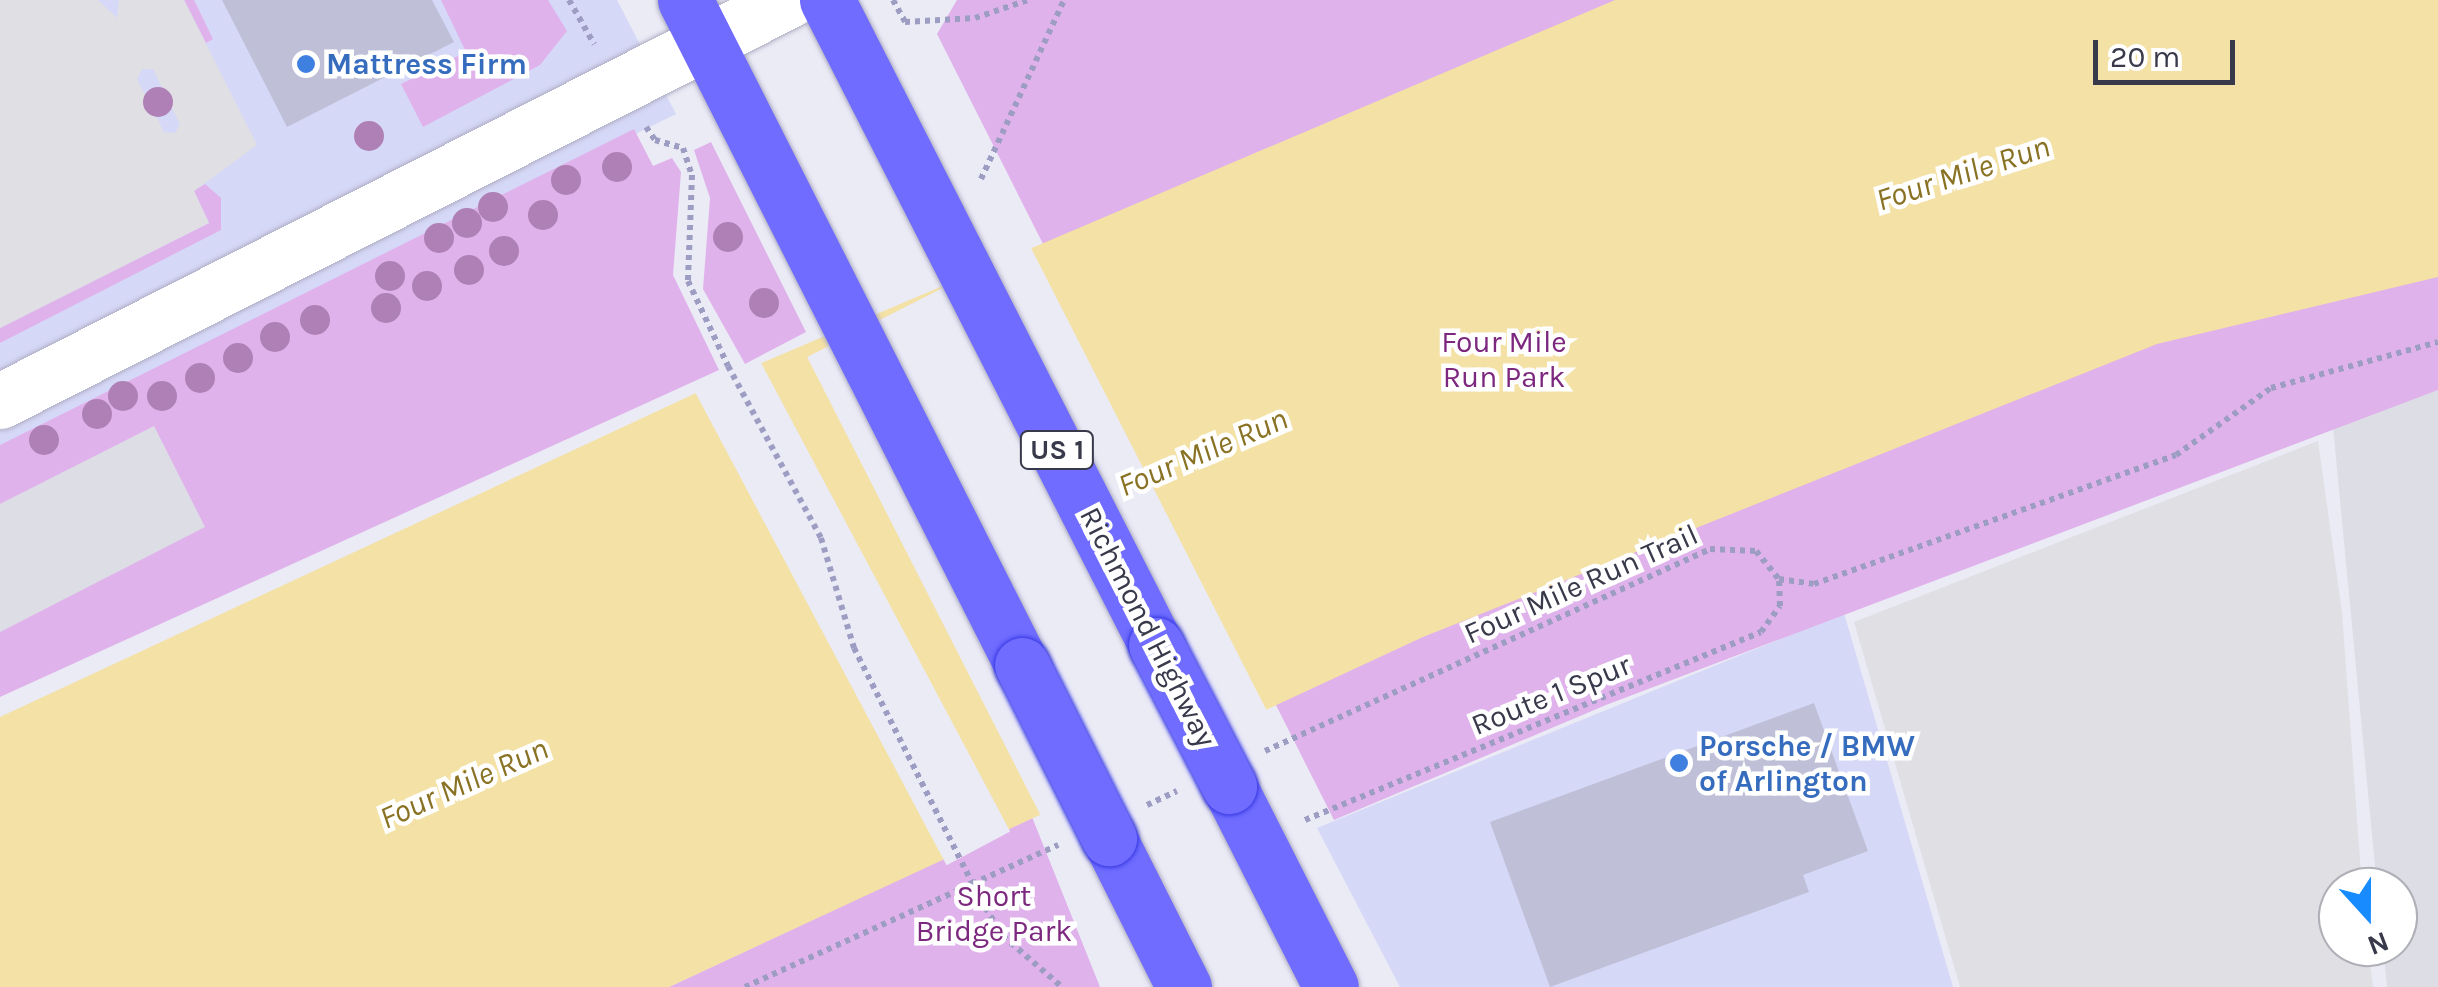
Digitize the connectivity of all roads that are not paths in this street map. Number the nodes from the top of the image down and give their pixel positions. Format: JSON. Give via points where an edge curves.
{"nodes":[{"id":1,"x":788,"y":0,"type":"edge"},
{"id":2,"x":828,"y":0,"type":"edge"},
{"id":3,"x":696,"y":21,"type":"edge"},
{"id":4,"x":0,"y":401,"type":"edge"},
{"id":5,"x":1184,"y":987,"type":"edge"},
{"id":6,"x":1331,"y":987,"type":"edge"}],
"edges":[{"from":1,"to":3,"type":"lane"},
{"from":2,"to":6,"type":"highway","name":"Richmond Highway","number":"US 1","bridge":true},
{"from":3,"to":4,"type":"lane"},
{"from":3,"to":5,"type":"highway","bridge":true}]}
